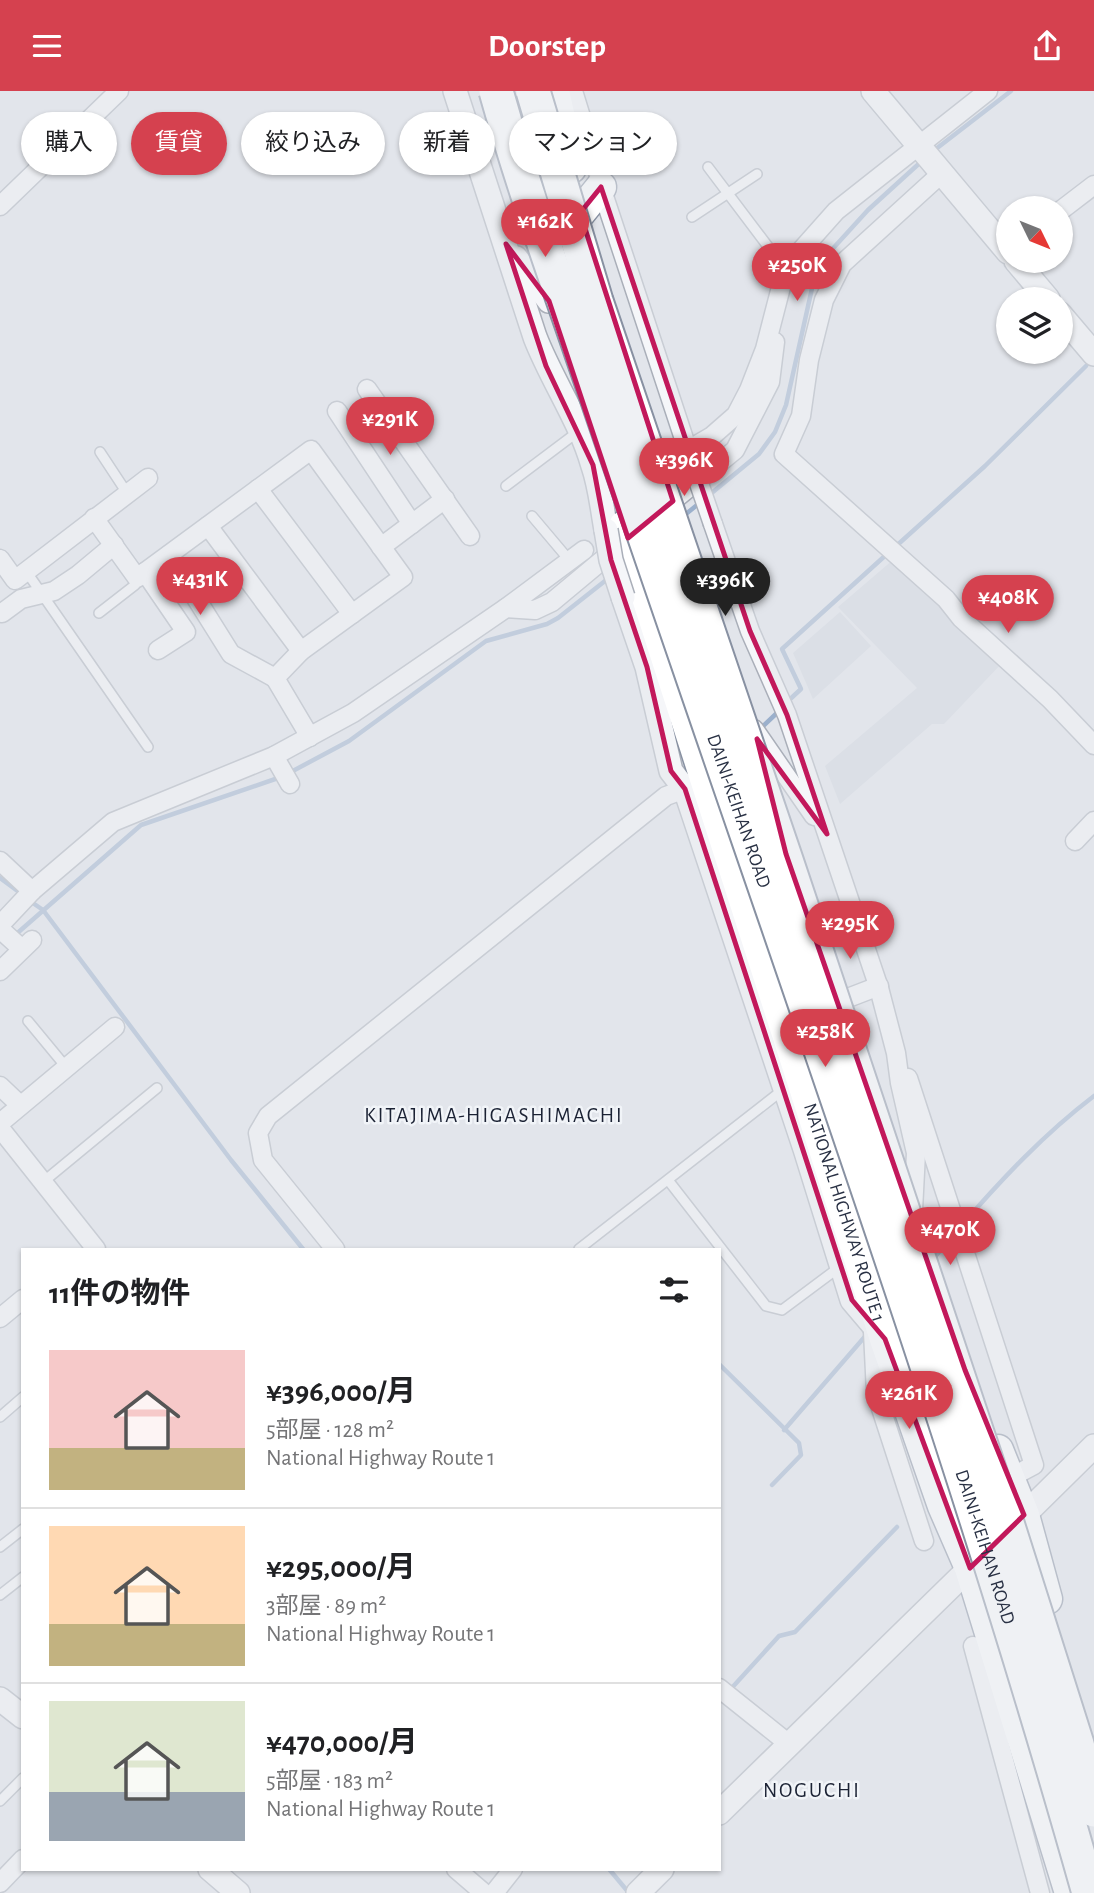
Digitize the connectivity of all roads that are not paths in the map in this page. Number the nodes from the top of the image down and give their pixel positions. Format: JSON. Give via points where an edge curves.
{"nodes":[{"id":1,"x":119,"y":91,"type":"edge"},
{"id":2,"x":455,"y":91,"type":"edge"},
{"id":3,"x":483,"y":91,"type":"edge"},
{"id":4,"x":496,"y":91,"type":"edge"},
{"id":5,"x":533,"y":91,"type":"edge"},
{"id":6,"x":554,"y":91,"type":"edge"},
{"id":7,"x":573,"y":91,"type":"edge"},
{"id":8,"x":873,"y":91,"type":"edge"},
{"id":9,"x":988,"y":91,"type":"edge"},
{"id":10,"x":929,"y":158,"type":"junction"},
{"id":11,"x":708,"y":167,"type":"dead end"},
{"id":12,"x":758,"y":174,"type":"dead end"},
{"id":13,"x":1094,"y":185,"type":"edge"},
{"id":14,"x":601,"y":187,"type":"junction"},
{"id":15,"x":728,"y":193,"type":"junction"},
{"id":16,"x":1073,"y":201,"type":"edge"},
{"id":17,"x":0,"y":206,"type":"edge"},
{"id":18,"x":580,"y":213,"type":"junction"},
{"id":19,"x":692,"y":217,"type":"dead end"},
{"id":20,"x":996,"y":238,"type":"edge"},
{"id":21,"x":506,"y":244,"type":"junction"},
{"id":22,"x":1026,"y":273,"type":"edge"},
{"id":23,"x":789,"y":278,"type":"junction"},
{"id":24,"x":825,"y":283,"type":"junction"},
{"id":25,"x":1038,"y":287,"type":"edge"},
{"id":26,"x":549,"y":301,"type":"junction"},
{"id":27,"x":1073,"y":329,"type":"edge"},
{"id":28,"x":1094,"y":354,"type":"edge"},
{"id":29,"x":367,"y":389,"type":"dead end"},
{"id":30,"x":337,"y":411,"type":"dead end"},
{"id":31,"x":581,"y":434,"type":"junction"},
{"id":32,"x":100,"y":452,"type":"dead end"},
{"id":33,"x":690,"y":455,"type":"junction"},
{"id":34,"x":148,"y":478,"type":"dead end"},
{"id":35,"x":506,"y":486,"type":"dead end"},
{"id":36,"x":258,"y":489,"type":"junction"},
{"id":37,"x":127,"y":493,"type":"junction"},
{"id":38,"x":445,"y":499,"type":"junction"},
{"id":39,"x":678,"y":513,"type":"junction"},
{"id":40,"x":532,"y":516,"type":"dead end"},
{"id":41,"x":94,"y":517,"type":"junction"},
{"id":42,"x":412,"y":524,"type":"junction"},
{"id":43,"x":208,"y":526,"type":"junction"},
{"id":44,"x":470,"y":535,"type":"dead end"},
{"id":45,"x":114,"y":545,"type":"junction"},
{"id":46,"x":626,"y":546,"type":"junction"},
{"id":47,"x":381,"y":547,"type":"junction"},
{"id":48,"x":169,"y":555,"type":"junction"},
{"id":49,"x":577,"y":556,"type":"joint"},
{"id":50,"x":0,"y":559,"type":"edge"},
{"id":51,"x":26,"y":571,"type":"junction"},
{"id":52,"x":141,"y":575,"type":"junction"},
{"id":53,"x":39,"y":594,"type":"junction"},
{"id":54,"x":506,"y":608,"type":"junction"},
{"id":55,"x":2,"y":613,"type":"dead end"},
{"id":56,"x":99,"y":613,"type":"dead end"},
{"id":57,"x":352,"y":614,"type":"junction"},
{"id":58,"x":158,"y":650,"type":"dead end"},
{"id":59,"x":301,"y":651,"type":"junction"},
{"id":60,"x":275,"y":678,"type":"junction"},
{"id":61,"x":754,"y":729,"type":"junction"},
{"id":62,"x":310,"y":737,"type":"junction"},
{"id":63,"x":1094,"y":745,"type":"edge"},
{"id":64,"x":148,"y":747,"type":"dead end"},
{"id":65,"x":698,"y":755,"type":"junction"},
{"id":66,"x":274,"y":756,"type":"junction"},
{"id":67,"x":290,"y":784,"type":"dead end"},
{"id":68,"x":683,"y":787,"type":"junction"},
{"id":69,"x":1094,"y":821,"type":"edge"},
{"id":70,"x":827,"y":834,"type":"junction"},
{"id":71,"x":1075,"y":841,"type":"dead end"},
{"id":72,"x":0,"y":861,"type":"edge"},
{"id":73,"x":32,"y":891,"type":"junction"},
{"id":74,"x":0,"y":927,"type":"edge"},
{"id":75,"x":0,"y":971,"type":"edge"},
{"id":76,"x":879,"y":986,"type":"junction"},
{"id":77,"x":839,"y":1001,"type":"junction"},
{"id":78,"x":28,"y":1021,"type":"dead end"},
{"id":79,"x":115,"y":1027,"type":"dead end"},
{"id":80,"x":896,"y":1053,"type":"junction"},
{"id":81,"x":66,"y":1067,"type":"junction"},
{"id":82,"x":0,"y":1086,"type":"edge"},
{"id":83,"x":157,"y":1088,"type":"dead end"},
{"id":84,"x":786,"y":1088,"type":"junction"},
{"id":85,"x":20,"y":1105,"type":"junction"},
{"id":86,"x":0,"y":1125,"type":"edge"},
{"id":87,"x":813,"y":1144,"type":"junction"},
{"id":88,"x":668,"y":1179,"type":"junction"},
{"id":89,"x":43,"y":1182,"type":"junction"},
{"id":90,"x":913,"y":1210,"type":"junction"},
{"id":91,"x":90,"y":1247,"type":"edge"},
{"id":92,"x":334,"y":1248,"type":"edge"},
{"id":93,"x":580,"y":1248,"type":"edge"},
{"id":94,"x":841,"y":1266,"type":"junction"},
{"id":95,"x":21,"y":1301,"type":"edge"},
{"id":96,"x":0,"y":1318,"type":"edge"},
{"id":97,"x":879,"y":1326,"type":"junction"},
{"id":98,"x":21,"y":1399,"type":"edge"},
{"id":99,"x":0,"y":1417,"type":"edge"},
{"id":100,"x":1094,"y":1446,"type":"edge"},
{"id":101,"x":1019,"y":1473,"type":"dead end"},
{"id":102,"x":1024,"y":1515,"type":"junction"},
{"id":103,"x":21,"y":1531,"type":"edge"},
{"id":104,"x":927,"y":1531,"type":"dead end"},
{"id":105,"x":0,"y":1547,"type":"edge"},
{"id":106,"x":970,"y":1568,"type":"junction"},
{"id":107,"x":21,"y":1579,"type":"edge"},
{"id":108,"x":0,"y":1595,"type":"edge"},
{"id":109,"x":973,"y":1646,"type":"dead end"},
{"id":110,"x":721,"y":1690,"type":"edge"},
{"id":111,"x":0,"y":1699,"type":"edge"},
{"id":112,"x":21,"y":1715,"type":"edge"},
{"id":113,"x":789,"y":1744,"type":"junction"},
{"id":114,"x":1094,"y":1771,"type":"edge"},
{"id":115,"x":21,"y":1780,"type":"edge"},
{"id":116,"x":0,"y":1801,"type":"edge"},
{"id":117,"x":1094,"y":1809,"type":"edge"},
{"id":118,"x":721,"y":1811,"type":"edge"},
{"id":119,"x":21,"y":1861,"type":"edge"},
{"id":120,"x":212,"y":1871,"type":"edge"},
{"id":121,"x":458,"y":1871,"type":"edge"},
{"id":122,"x":511,"y":1871,"type":"edge"},
{"id":123,"x":660,"y":1871,"type":"edge"},
{"id":124,"x":0,"y":1883,"type":"edge"},
{"id":125,"x":1094,"y":1890,"type":"edge"},
{"id":126,"x":238,"y":1893,"type":"edge"},
{"id":127,"x":484,"y":1893,"type":"edge"},
{"id":128,"x":494,"y":1893,"type":"edge"},
{"id":129,"x":638,"y":1893,"type":"edge"},
{"id":130,"x":1040,"y":1893,"type":"edge"},
{"id":131,"x":1070,"y":1893,"type":"edge"},
{"id":132,"x":1081,"y":1893,"type":"edge"},
{"id":133,"x":1089,"y":1893,"type":"edge"}],
"edges":[{"from":1,"to":17,"type":"street"},
{"from":2,"to":21,"type":"street"},
{"from":3,"to":26,"type":"highway","name":"NATIONAL HIGHWAY ROUTE 1"},
{"from":4,"to":133,"type":"highway","name":"DAINI-KEIHAN ROAD","bridge":true,"via":[[980,1529]]},
{"from":5,"to":117,"type":"highway","name":"DAINI-KEIHAN ROAD","bridge":true,"via":[[596,301],[1006,1520]]},
{"from":6,"to":18,"type":"highway"},
{"from":7,"to":14,"type":"street"},
{"from":8,"to":10,"type":"street"},
{"from":9,"to":10,"type":"street"},
{"from":10,"to":20,"type":"street"},
{"from":10,"to":23,"type":"street","via":[[836,211],[796,256]]},
{"from":10,"to":24,"type":"street"},
{"from":11,"to":15,"type":"lane"},
{"from":12,"to":15,"type":"lane"},
{"from":13,"to":16,"type":"street"},
{"from":14,"to":18,"type":"highway"},
{"from":14,"to":33,"type":"street"},
{"from":15,"to":19,"type":"lane"},
{"from":15,"to":23,"type":"lane"},
{"from":18,"to":39,"type":"highway"},
{"from":21,"to":26,"type":"street"},
{"from":21,"to":31,"type":"street","via":[[546,366]]},
{"from":22,"to":25,"type":"street"},
{"from":23,"to":24,"type":"lane"},
{"from":23,"to":33,"type":"street","via":[[736,415]]},
{"from":23,"to":39,"type":"street","via":[[770,382],[735,450]]},
{"from":24,"to":63,"type":"street","via":[[801,416],[784,454],[946,599]]},
{"from":26,"to":46,"type":"highway","name":"NATIONAL HIGHWAY ROUTE 1"},
{"from":27,"to":28,"type":"street"},
{"from":29,"to":38,"type":"street"},
{"from":30,"to":42,"type":"street"},
{"from":31,"to":35,"type":"lane"},
{"from":31,"to":46,"type":"street"},
{"from":32,"to":37,"type":"lane"},
{"from":33,"to":70,"type":"street","bridge":true},
{"from":34,"to":37,"type":"street"},
{"from":36,"to":43,"type":"street"},
{"from":36,"to":47,"type":"street","via":[[311,450]]},
{"from":36,"to":57,"type":"street"},
{"from":37,"to":41,"type":"street"},
{"from":38,"to":42,"type":"street"},
{"from":38,"to":44,"type":"street"},
{"from":39,"to":46,"type":"street"},
{"from":39,"to":61,"type":"highway"},
{"from":40,"to":49,"type":"lane"},
{"from":41,"to":45,"type":"street"},
{"from":41,"to":51,"type":"street"},
{"from":42,"to":47,"type":"street"},
{"from":43,"to":48,"type":"street"},
{"from":43,"to":59,"type":"street"},
{"from":45,"to":52,"type":"street"},
{"from":45,"to":53,"type":"street","via":[[78,576],[54,591]]},
{"from":46,"to":54,"type":"street","via":[[552,602],[535,610]]},
{"from":46,"to":65,"type":"highway","name":"NATIONAL HIGHWAY ROUTE 1"},
{"from":46,"to":68,"type":"street","bridge":true,"via":[[611,560],[647,667],[671,771]]},
{"from":47,"to":57,"type":"street","via":[[403,577]]},
{"from":48,"to":52,"type":"street"},
{"from":48,"to":60,"type":"street","via":[[231,654]]},
{"from":49,"to":54,"type":"street"},
{"from":50,"to":51,"type":"street","via":[[15,580]]},
{"from":51,"to":53,"type":"lane"},
{"from":52,"to":56,"type":"lane"},
{"from":52,"to":58,"type":"street","via":[[186,632]]},
{"from":53,"to":55,"type":"street","via":[[21,599]]},
{"from":53,"to":64,"type":"lane"},
{"from":54,"to":62,"type":"street","via":[[353,713]]},
{"from":57,"to":59,"type":"street"},
{"from":59,"to":60,"type":"street"},
{"from":60,"to":62,"type":"street"},
{"from":61,"to":70,"type":"street"},
{"from":61,"to":77,"type":"highway","via":[[786,854]]},
{"from":62,"to":66,"type":"street"},
{"from":65,"to":68,"type":"street","via":[[690,762]]},
{"from":65,"to":87,"type":"highway","name":"NATIONAL HIGHWAY ROUTE 1"},
{"from":66,"to":67,"type":"street"},
{"from":66,"to":73,"type":"street","via":[[113,822]]},
{"from":68,"to":84,"type":"street"},
{"from":68,"to":92,"type":"street","via":[[666,796],[268,1116],[258,1133],[263,1160]]},
{"from":69,"to":71,"type":"street"},
{"from":70,"to":76,"type":"street"},
{"from":72,"to":73,"type":"street"},
{"from":73,"to":74,"type":"street"},
{"from":74,"to":75,"type":"street","via":[[27,945]]},
{"from":76,"to":77,"type":"street"},
{"from":76,"to":80,"type":"street"},
{"from":77,"to":87,"type":"street","via":[[800,1016],[792,1034],[824,1115],[827,1135]]},
{"from":77,"to":90,"type":"highway"},
{"from":78,"to":81,"type":"lane"},
{"from":79,"to":81,"type":"street"},
{"from":80,"to":90,"type":"street","via":[[916,1153]]},
{"from":80,"to":101,"type":"street","via":[[913,1092],[1034,1465]]},
{"from":81,"to":85,"type":"street"},
{"from":82,"to":85,"type":"street"},
{"from":83,"to":89,"type":"lane"},
{"from":84,"to":87,"type":"street"},
{"from":84,"to":88,"type":"lane"},
{"from":85,"to":86,"type":"street"},
{"from":86,"to":89,"type":"street"},
{"from":87,"to":94,"type":"street"},
{"from":87,"to":97,"type":"highway","name":"NATIONAL HIGHWAY ROUTE 1"},
{"from":88,"to":93,"type":"lane"},
{"from":88,"to":94,"type":"lane","via":[[766,1306],[782,1310]]},
{"from":89,"to":91,"type":"street"},
{"from":90,"to":102,"type":"highway","via":[[965,1370]]},
{"from":94,"to":97,"type":"street","via":[[852,1300]]},
{"from":95,"to":96,"type":"street"},
{"from":97,"to":104,"type":"street","via":[[876,1393]]},
{"from":97,"to":106,"type":"highway","name":"NATIONAL HIGHWAY ROUTE 1"},
{"from":98,"to":99,"type":"lane"},
{"from":100,"to":102,"type":"street"},
{"from":102,"to":106,"type":"street"},
{"from":102,"to":114,"type":"highway"},
{"from":103,"to":105,"type":"lane"},
{"from":106,"to":113,"type":"street"},
{"from":106,"to":131,"type":"highway","name":"NATIONAL HIGHWAY ROUTE 1"},
{"from":107,"to":108,"type":"lane"},
{"from":109,"to":130,"type":"street"},
{"from":110,"to":113,"type":"street"},
{"from":111,"to":112,"type":"street"},
{"from":113,"to":118,"type":"street"},
{"from":115,"to":116,"type":"lane"},
{"from":119,"to":124,"type":"street"},
{"from":120,"to":126,"type":"street"},
{"from":121,"to":127,"type":"street"},
{"from":122,"to":128,"type":"street"},
{"from":123,"to":129,"type":"street"},
{"from":125,"to":132,"type":"street"}]}
